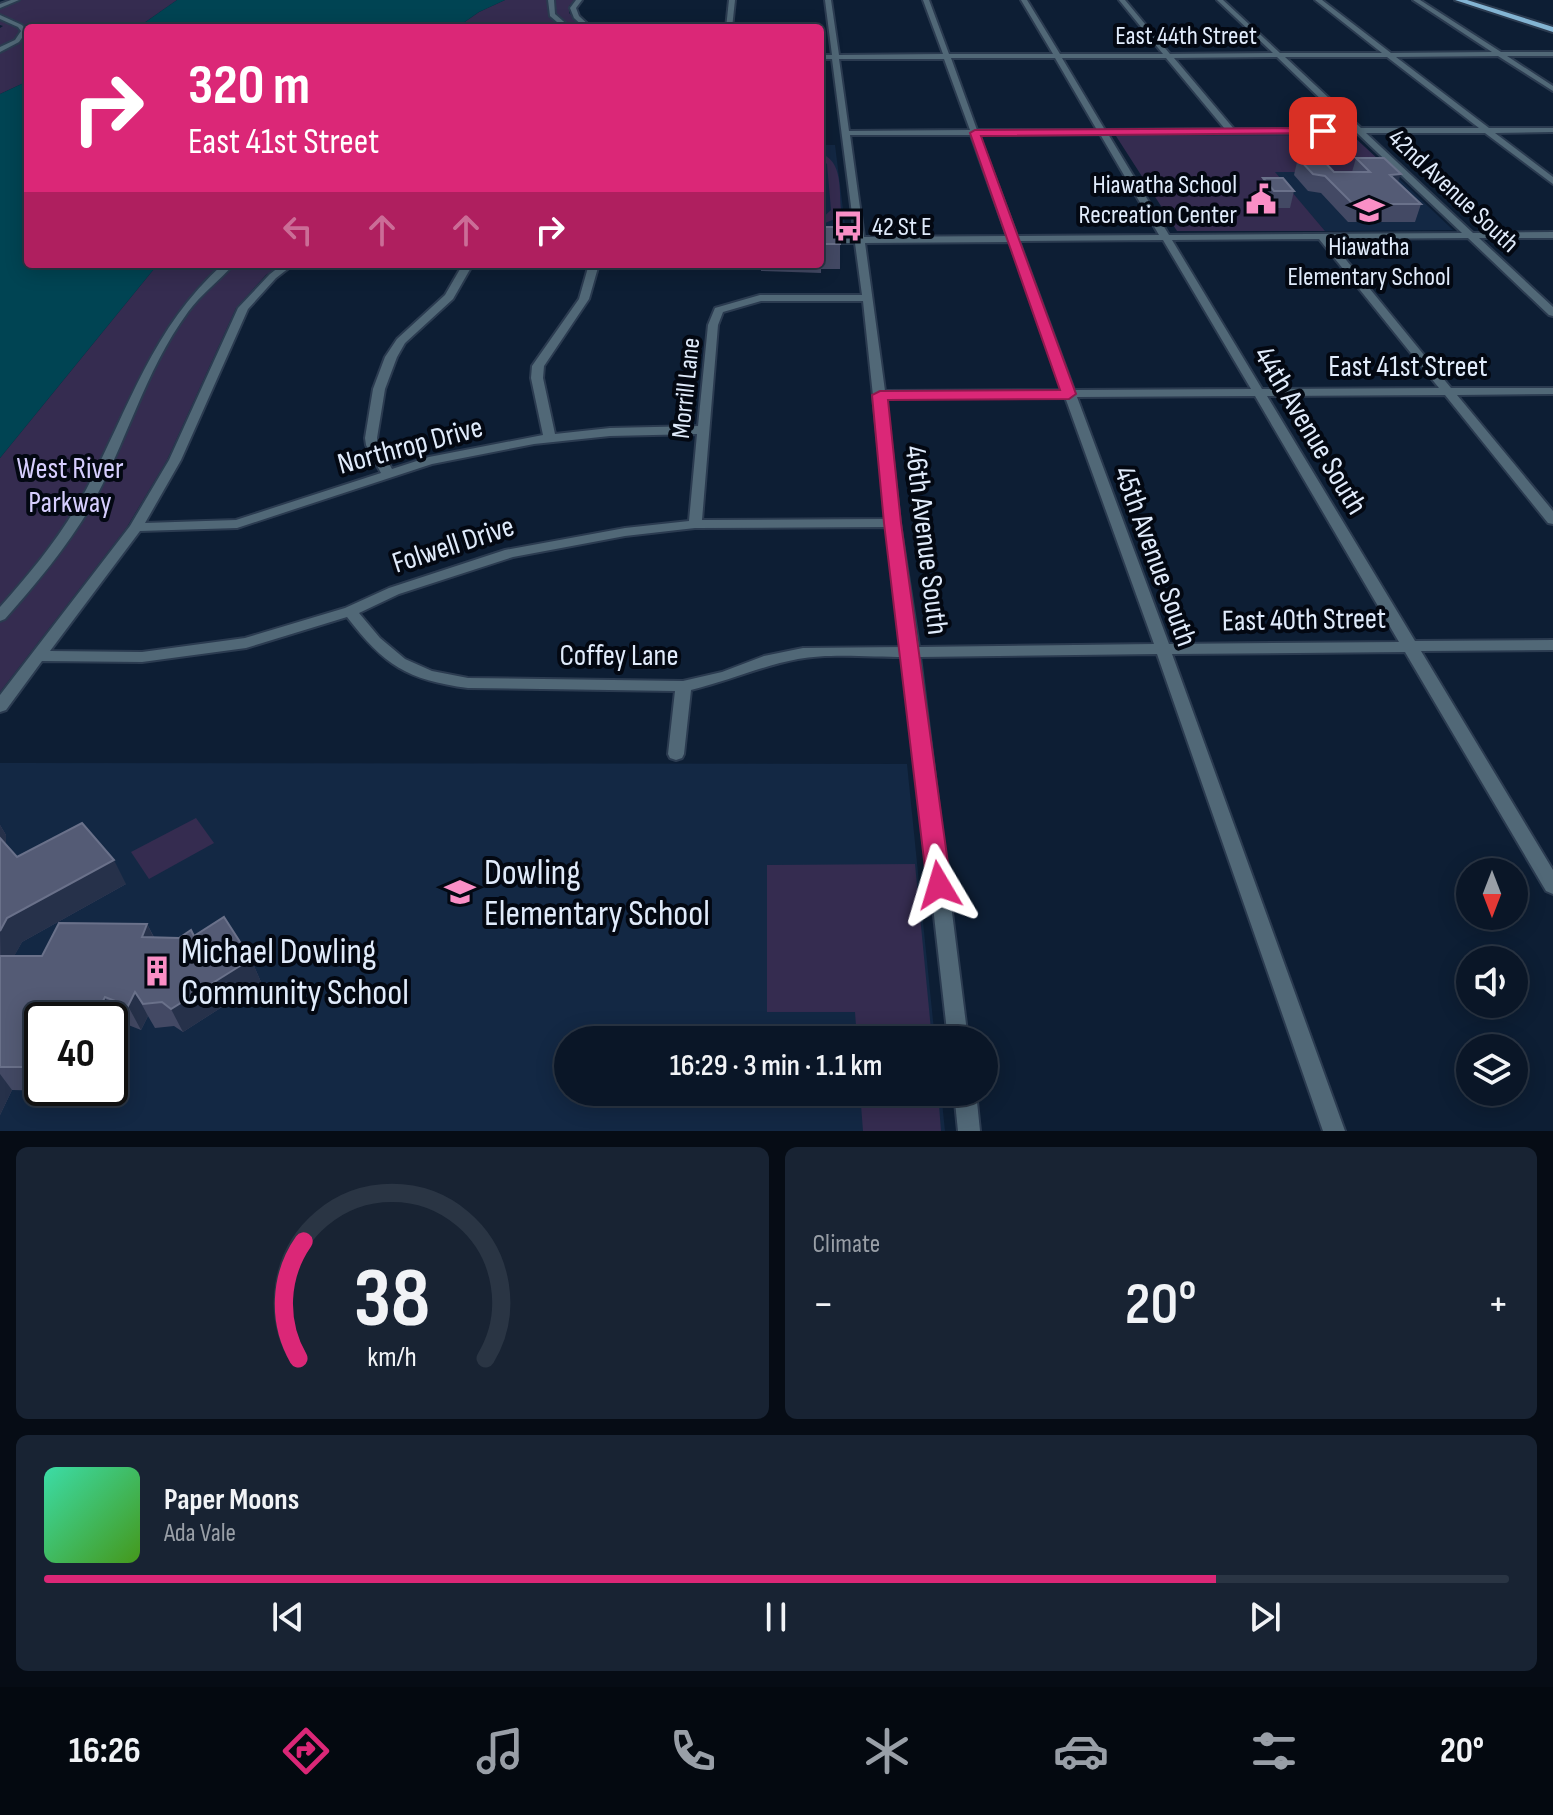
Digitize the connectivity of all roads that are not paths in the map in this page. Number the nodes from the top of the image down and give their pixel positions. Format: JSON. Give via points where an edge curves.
{"nodes":[{"id":1,"x":16,"y":0,"type":"edge"},
{"id":2,"x":551,"y":0,"type":"edge"},
{"id":3,"x":579,"y":0,"type":"edge"},
{"id":4,"x":732,"y":0,"type":"edge"},
{"id":5,"x":828,"y":0,"type":"edge"},
{"id":6,"x":926,"y":0,"type":"edge"},
{"id":7,"x":1024,"y":0,"type":"edge"},
{"id":8,"x":1122,"y":0,"type":"edge"},
{"id":9,"x":1220,"y":0,"type":"edge"},
{"id":10,"x":1318,"y":0,"type":"edge"},
{"id":11,"x":1416,"y":0,"type":"edge"},
{"id":12,"x":1459,"y":0,"type":"edge"},
{"id":13,"x":0,"y":6,"type":"edge"},
{"id":14,"x":0,"y":17,"type":"edge"},
{"id":15,"x":563,"y":24,"type":"edge"},
{"id":16,"x":585,"y":24,"type":"edge"},
{"id":17,"x":729,"y":24,"type":"edge"},
{"id":18,"x":1553,"y":30,"type":"edge"},
{"id":19,"x":0,"y":50,"type":"edge"},
{"id":20,"x":1389,"y":54,"type":"junction"},
{"id":21,"x":1498,"y":54,"type":"junction"},
{"id":22,"x":1553,"y":54,"type":"edge"},
{"id":23,"x":1167,"y":55,"type":"junction"},
{"id":24,"x":1278,"y":55,"type":"junction"},
{"id":25,"x":947,"y":56,"type":"junction"},
{"id":26,"x":1056,"y":56,"type":"junction"},
{"id":27,"x":824,"y":57,"type":"edge"},
{"id":28,"x":836,"y":57,"type":"junction"},
{"id":29,"x":1553,"y":89,"type":"edge"},
{"id":30,"x":1487,"y":130,"type":"junction"},
{"id":31,"x":1553,"y":130,"type":"edge"},
{"id":32,"x":1360,"y":131,"type":"junction"},
{"id":33,"x":1103,"y":132,"type":"junction"},
{"id":34,"x":1232,"y":132,"type":"junction"},
{"id":35,"x":845,"y":133,"type":"junction"},
{"id":36,"x":975,"y":133,"type":"junction"},
{"id":37,"x":1553,"y":181,"type":"edge"},
{"id":38,"x":1553,"y":235,"type":"edge"},
{"id":39,"x":1321,"y":236,"type":"junction"},
{"id":40,"x":1472,"y":236,"type":"junction"},
{"id":41,"x":1012,"y":238,"type":"junction"},
{"id":42,"x":1167,"y":238,"type":"junction"},
{"id":43,"x":824,"y":240,"type":"edge"},
{"id":44,"x":860,"y":240,"type":"junction"},
{"id":45,"x":224,"y":268,"type":"edge"},
{"id":46,"x":284,"y":268,"type":"edge"},
{"id":47,"x":466,"y":268,"type":"edge"},
{"id":48,"x":593,"y":268,"type":"edge"},
{"id":49,"x":865,"y":298,"type":"junction"},
{"id":50,"x":1553,"y":313,"type":"edge"},
{"id":51,"x":1553,"y":391,"type":"edge"},
{"id":52,"x":1447,"y":392,"type":"junction"},
{"id":53,"x":1258,"y":393,"type":"junction"},
{"id":54,"x":1069,"y":394,"type":"junction"},
{"id":55,"x":880,"y":395,"type":"junction"},
{"id":56,"x":702,"y":430,"type":"junction"},
{"id":57,"x":550,"y":438,"type":"junction"},
{"id":58,"x":388,"y":474,"type":"junction"},
{"id":59,"x":1553,"y":520,"type":"edge"},
{"id":60,"x":893,"y":523,"type":"junction"},
{"id":61,"x":695,"y":524,"type":"junction"},
{"id":62,"x":136,"y":527,"type":"junction"},
{"id":63,"x":350,"y":611,"type":"junction"},
{"id":64,"x":0,"y":616,"type":"edge"},
{"id":65,"x":1553,"y":645,"type":"edge"},
{"id":66,"x":1409,"y":646,"type":"junction"},
{"id":67,"x":1163,"y":649,"type":"junction"},
{"id":68,"x":911,"y":650,"type":"junction"},
{"id":69,"x":39,"y":656,"type":"junction"},
{"id":70,"x":683,"y":686,"type":"junction"},
{"id":71,"x":0,"y":706,"type":"edge"},
{"id":72,"x":676,"y":754,"type":"dead end"},
{"id":73,"x":1553,"y":886,"type":"edge"},
{"id":74,"x":956,"y":1026,"type":"edge"},
{"id":75,"x":966,"y":1106,"type":"edge"},
{"id":76,"x":969,"y":1131,"type":"edge"},
{"id":77,"x":1334,"y":1131,"type":"edge"}],
"edges":[{"from":1,"to":13,"type":"street"},
{"from":2,"to":15,"type":"street","via":[[552,15]]},
{"from":3,"to":16,"type":"street","via":[[574,12]]},
{"from":4,"to":17,"type":"street"},
{"from":5,"to":28,"type":"street","name":"46th Avenue South"},
{"from":6,"to":25,"type":"street","name":"45th Avenue South"},
{"from":7,"to":26,"type":"street","name":"44th Avenue South"},
{"from":8,"to":23,"type":"street"},
{"from":9,"to":24,"type":"street","name":"42nd Avenue South"},
{"from":10,"to":20,"type":"street"},
{"from":11,"to":21,"type":"street"},
{"from":12,"to":18,"type":"main road"},
{"from":14,"to":19,"type":"street","via":[[24,31]]},
{"from":20,"to":21,"type":"street","name":"East 44th Street"},
{"from":20,"to":24,"type":"street","name":"East 44th Street"},
{"from":20,"to":30,"type":"street"},
{"from":21,"to":22,"type":"street","name":"East 44th Street"},
{"from":21,"to":29,"type":"street"},
{"from":23,"to":24,"type":"street","name":"East 44th Street"},
{"from":23,"to":26,"type":"street","name":"East 44th Street"},
{"from":23,"to":34,"type":"street"},
{"from":24,"to":32,"type":"street","name":"42nd Avenue South"},
{"from":25,"to":26,"type":"street","name":"East 44th Street"},
{"from":25,"to":28,"type":"street","name":"East 44th Street"},
{"from":25,"to":36,"type":"street","name":"45th Avenue South"},
{"from":26,"to":33,"type":"street","name":"44th Avenue South"},
{"from":27,"to":28,"type":"street","name":"East 44th Street"},
{"from":28,"to":35,"type":"street","name":"46th Avenue South"},
{"from":30,"to":31,"type":"street"},
{"from":30,"to":32,"type":"street"},
{"from":30,"to":37,"type":"street"},
{"from":32,"to":34,"type":"street"},
{"from":32,"to":40,"type":"street","name":"42nd Avenue South"},
{"from":33,"to":34,"type":"street"},
{"from":33,"to":36,"type":"street"},
{"from":33,"to":42,"type":"street","name":"44th Avenue South"},
{"from":35,"to":36,"type":"street"},
{"from":35,"to":44,"type":"street","name":"46th Avenue South"},
{"from":36,"to":41,"type":"street","name":"45th Avenue South"},
{"from":38,"to":40,"type":"street"},
{"from":39,"to":40,"type":"street"},
{"from":39,"to":42,"type":"street"},
{"from":39,"to":52,"type":"street"},
{"from":40,"to":50,"type":"street","name":"42nd Avenue South"},
{"from":41,"to":42,"type":"street"},
{"from":41,"to":44,"type":"street"},
{"from":41,"to":54,"type":"street","name":"45th Avenue South"},
{"from":42,"to":53,"type":"street","name":"44th Avenue South"},
{"from":43,"to":44,"type":"street"},
{"from":44,"to":49,"type":"street","name":"46th Avenue South"},
{"from":45,"to":64,"type":"street","via":[[207,282],[171,334],[94,488],[40,572]]},
{"from":46,"to":62,"type":"street","via":[[243,308],[175,460]]},
{"from":47,"to":58,"type":"street","via":[[449,297],[401,341],[383,372],[371,438]]},
{"from":48,"to":57,"type":"street","via":[[584,299],[538,366]]},
{"from":49,"to":55,"type":"street","name":"46th Avenue South"},
{"from":49,"to":56,"type":"street","name":"Morrill Lane","via":[[760,298],[719,310]]},
{"from":51,"to":52,"type":"street","name":"East 41st Street"},
{"from":52,"to":53,"type":"street","name":"East 41st Street"},
{"from":52,"to":59,"type":"street"},
{"from":53,"to":54,"type":"street","name":"East 41st Street"},
{"from":53,"to":66,"type":"street","name":"44th Avenue South"},
{"from":54,"to":55,"type":"street","name":"East 41st Street"},
{"from":54,"to":67,"type":"street","name":"45th Avenue South"},
{"from":55,"to":60,"type":"street","name":"46th Avenue South"},
{"from":56,"to":57,"type":"street","name":"Northrop Drive"},
{"from":56,"to":61,"type":"street","name":"Morrill Lane"},
{"from":57,"to":58,"type":"street","name":"Northrop Drive"},
{"from":58,"to":62,"type":"street","name":"Northrop Drive","via":[[237,524]]},
{"from":60,"to":61,"type":"street","name":"Folwell Drive"},
{"from":60,"to":68,"type":"street","name":"46th Avenue South"},
{"from":61,"to":63,"type":"street","name":"Folwell Drive","via":[[510,553]]},
{"from":62,"to":69,"type":"street"},
{"from":63,"to":69,"type":"street","name":"Folwell Drive","via":[[246,643],[197,651],[142,657]]},
{"from":63,"to":70,"type":"street","name":"Coffey Lane","via":[[380,650],[439,680]]},
{"from":65,"to":66,"type":"street","name":"East 40th Street"},
{"from":66,"to":67,"type":"street","name":"East 40th Street"},
{"from":66,"to":73,"type":"street","name":"44th Avenue South"},
{"from":67,"to":68,"type":"street","name":"East 40th Street"},
{"from":67,"to":77,"type":"street","name":"45th Avenue South"},
{"from":68,"to":70,"type":"street","name":"Coffey Lane","via":[[803,653]]},
{"from":68,"to":74,"type":"street","name":"46th Avenue South"},
{"from":69,"to":71,"type":"street"},
{"from":70,"to":72,"type":"street"},
{"from":75,"to":76,"type":"street"}]}
